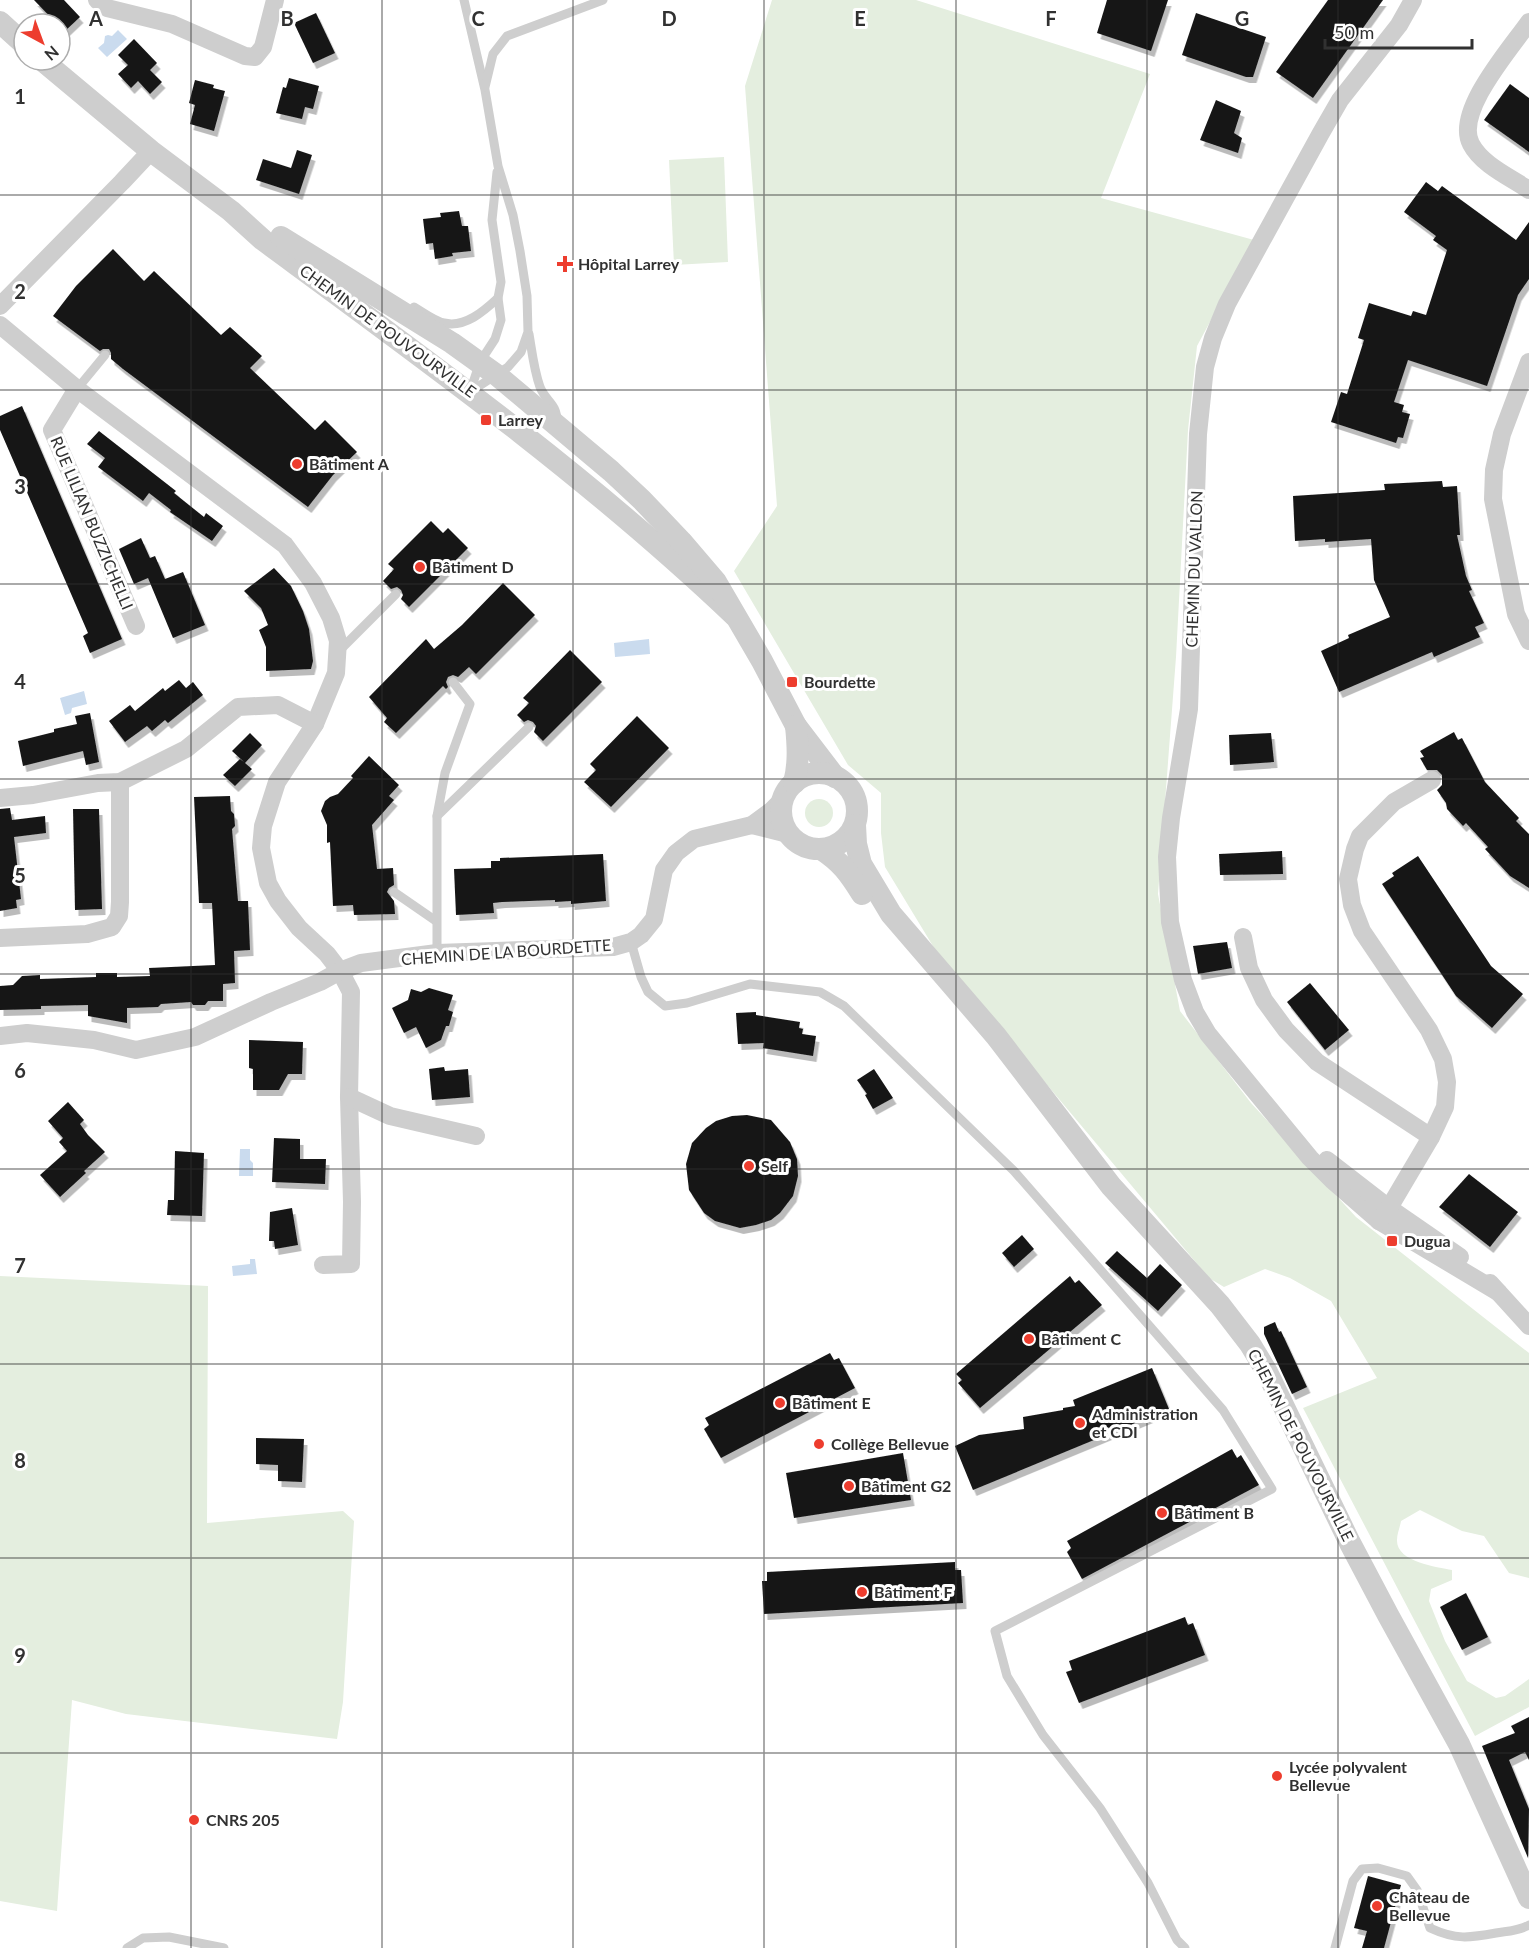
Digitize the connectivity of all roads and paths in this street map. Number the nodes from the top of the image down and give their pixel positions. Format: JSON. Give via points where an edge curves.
{"nodes":[{"id":1,"x":97,"y":0,"type":"edge"},
{"id":2,"x":275,"y":0,"type":"edge"},
{"id":3,"x":464,"y":0,"type":"edge"},
{"id":4,"x":603,"y":0,"type":"edge"},
{"id":5,"x":1413,"y":0,"type":"edge"},
{"id":6,"x":1423,"y":0,"type":"edge"},
{"id":7,"x":0,"y":22,"type":"edge"},
{"id":8,"x":1529,"y":22,"type":"edge"},
{"id":9,"x":1398,"y":25,"type":"junction"},
{"id":10,"x":12,"y":33,"type":"edge"},
{"id":11,"x":56,"y":72,"type":"edge"},
{"id":12,"x":485,"y":90,"type":"junction"},
{"id":13,"x":151,"y":151,"type":"junction"},
{"id":14,"x":498,"y":166,"type":"junction"},
{"id":15,"x":1529,"y":190,"type":"edge"},
{"id":16,"x":231,"y":211,"type":"junction"},
{"id":17,"x":498,"y":298,"type":"junction"},
{"id":18,"x":0,"y":306,"type":"edge"},
{"id":19,"x":397,"y":308,"type":"junction"},
{"id":20,"x":0,"y":325,"type":"edge"},
{"id":21,"x":528,"y":332,"type":"junction"},
{"id":22,"x":105,"y":355,"type":"dead end"},
{"id":23,"x":1529,"y":362,"type":"edge"},
{"id":24,"x":480,"y":363,"type":"junction"},
{"id":25,"x":498,"y":376,"type":"junction"},
{"id":26,"x":77,"y":389,"type":"junction"},
{"id":27,"x":470,"y":392,"type":"junction"},
{"id":28,"x":557,"y":425,"type":"junction"},
{"id":29,"x":396,"y":594,"type":"dead end"},
{"id":30,"x":735,"y":616,"type":"junction"},
{"id":31,"x":135,"y":626,"type":"dead end"},
{"id":32,"x":1529,"y":641,"type":"edge"},
{"id":33,"x":338,"y":652,"type":"junction"},
{"id":34,"x":453,"y":682,"type":"dead end"},
{"id":35,"x":315,"y":724,"type":"junction"},
{"id":36,"x":796,"y":726,"type":"junction"},
{"id":37,"x":529,"y":727,"type":"dead end"},
{"id":38,"x":835,"y":777,"type":"junction"},
{"id":39,"x":1432,"y":780,"type":"dead end"},
{"id":40,"x":120,"y":782,"type":"junction"},
{"id":41,"x":789,"y":790,"type":"junction"},
{"id":42,"x":0,"y":798,"type":"edge"},
{"id":43,"x":438,"y":816,"type":"junction"},
{"id":44,"x":752,"y":825,"type":"junction"},
{"id":45,"x":855,"y":825,"type":"junction"},
{"id":46,"x":788,"y":834,"type":"junction"},
{"id":47,"x":821,"y":849,"type":"junction"},
{"id":48,"x":394,"y":891,"type":"dead end"},
{"id":49,"x":436,"y":921,"type":"junction"},
{"id":50,"x":1243,"y":937,"type":"dead end"},
{"id":51,"x":0,"y":938,"type":"edge"},
{"id":52,"x":631,"y":942,"type":"junction"},
{"id":53,"x":437,"y":953,"type":"junction"},
{"id":54,"x":340,"y":971,"type":"junction"},
{"id":55,"x":952,"y":987,"type":"junction"},
{"id":56,"x":0,"y":1036,"type":"edge"},
{"id":57,"x":349,"y":1097,"type":"junction"},
{"id":58,"x":476,"y":1137,"type":"dead end"},
{"id":59,"x":1431,"y":1137,"type":"junction"},
{"id":60,"x":1384,"y":1214,"type":"junction"},
{"id":61,"x":323,"y":1265,"type":"dead end"},
{"id":62,"x":1529,"y":1326,"type":"edge"},
{"id":63,"x":1529,"y":1898,"type":"edge"},
{"id":64,"x":1529,"y":1925,"type":"edge"},
{"id":65,"x":127,"y":1948,"type":"edge"},
{"id":66,"x":224,"y":1948,"type":"edge"},
{"id":67,"x":1185,"y":1948,"type":"edge"},
{"id":68,"x":1335,"y":1948,"type":"edge"}],
"edges":[{"from":1,"to":2,"type":"street","via":[[107,8],[172,24],[244,56],[255,57],[263,47]]},
{"from":3,"to":12,"type":"lane"},
{"from":4,"to":12,"type":"lane","via":[[507,36],[494,54]]},
{"from":5,"to":9,"type":"street","name":"CHEMIN DU VALLON"},
{"from":6,"to":9,"type":"street","name":"CHEMIN DU VALLON"},
{"from":7,"to":10,"type":"street"},
{"from":8,"to":15,"type":"street","via":[[1476,98],[1467,122],[1470,143],[1485,160]]},
{"from":9,"to":60,"type":"street","name":"CHEMIN DU VALLON","via":[[1340,100],[1247,266],[1213,338],[1201,394],[1190,689],[1167,857],[1170,922],[1183,980],[1204,1027],[1310,1158]]},
{"from":11,"to":13,"type":"street","name":"CHEMIN DE POUVOURVILLE"},
{"from":12,"to":14,"type":"lane"},
{"from":13,"to":16,"type":"street","name":"CHEMIN DE POUVOURVILLE"},
{"from":13,"to":18,"type":"street"},
{"from":14,"to":17,"type":"lane","via":[[492,220],[501,282]]},
{"from":14,"to":21,"type":"lane","name":"CHEMIN DE POUVOURVILLE","via":[[520,251]]},
{"from":16,"to":19,"type":"street","name":"CHEMIN DE POUVOURVILLE"},
{"from":16,"to":27,"type":"street","name":"CHEMIN DE POUVOURVILLE","via":[[263,240]]},
{"from":17,"to":19,"type":"lane","via":[[482,314],[444,323],[410,305]]},
{"from":17,"to":24,"type":"lane","via":[[501,320]]},
{"from":19,"to":24,"type":"street","name":"CHEMIN DE POUVOURVILLE"},
{"from":20,"to":26,"type":"street"},
{"from":21,"to":25,"type":"lane","via":[[521,352]]},
{"from":21,"to":28,"type":"lane","name":"CHEMIN DE POUVOURVILLE","via":[[534,368],[541,390],[557,411]]},
{"from":22,"to":26,"type":"lane"},
{"from":23,"to":32,"type":"street","via":[[1502,434],[1493,499],[1516,614]]},
{"from":24,"to":25,"type":"street","name":"CHEMIN DE POUVOURVILLE"},
{"from":24,"to":27,"type":"lane"},
{"from":25,"to":27,"type":"lane"},
{"from":25,"to":28,"type":"street","name":"CHEMIN DE POUVOURVILLE"},
{"from":26,"to":31,"type":"street","name":"RUE LILIAN BUZZICHELLI","via":[[52,430]]},
{"from":26,"to":33,"type":"street","via":[[285,545],[313,583],[331,618]]},
{"from":27,"to":30,"type":"street","name":"CHEMIN DE POUVOURVILLE","via":[[632,523]]},
{"from":28,"to":30,"type":"street","name":"CHEMIN DE POUVOURVILLE","via":[[611,471],[681,541],[716,582]]},
{"from":29,"to":33,"type":"lane"},
{"from":30,"to":36,"type":"street","name":"CHEMIN DE POUVOURVILLE"},
{"from":33,"to":35,"type":"street","via":[[336,673]]},
{"from":34,"to":43,"type":"lane","via":[[470,704],[445,772]]},
{"from":35,"to":40,"type":"street","via":[[278,705],[238,707],[186,749]]},
{"from":35,"to":54,"type":"street","via":[[277,782],[263,826],[261,848],[268,883],[278,901]]},
{"from":36,"to":38,"type":"street","name":"CHEMIN DE POUVOURVILLE"},
{"from":36,"to":41,"type":"street","name":"CHEMIN DE POUVOURVILLE","via":[[798,769]]},
{"from":37,"to":43,"type":"lane"},
{"from":38,"to":41,"type":"street","via":[[818,774],[801,778]]},
{"from":38,"to":45,"type":"street","name":"CHEMIN DE POUVOURVILLE","via":[[853,794],[857,806]]},
{"from":39,"to":59,"type":"street","via":[[1394,802],[1360,836],[1348,879],[1362,931],[1429,1030],[1443,1059],[1447,1082],[1445,1107]]},
{"from":40,"to":42,"type":"street"},
{"from":40,"to":51,"type":"street","via":[[120,902],[119,916],[112,927],[87,934]]},
{"from":41,"to":44,"type":"street","name":"CHEMIN DE LA BOURDETTE"},
{"from":41,"to":46,"type":"street","name":"CHEMIN DE POUVOURVILLE","via":[[782,816]]},
{"from":43,"to":49,"type":"lane"},
{"from":44,"to":46,"type":"street","name":"CHEMIN DE LA BOURDETTE"},
{"from":44,"to":52,"type":"street","name":"CHEMIN DE LA BOURDETTE","via":[[694,839],[676,853],[664,870],[654,919]]},
{"from":45,"to":47,"type":"street","via":[[838,844]]},
{"from":45,"to":55,"type":"street","name":"CHEMIN DE POUVOURVILLE","via":[[861,864],[876,890]]},
{"from":46,"to":47,"type":"street","name":"CHEMIN DE POUVOURVILLE","via":[[803,846]]},
{"from":47,"to":55,"type":"street","name":"CHEMIN DE POUVOURVILLE","via":[[849,872],[887,930]]},
{"from":48,"to":49,"type":"lane"},
{"from":49,"to":53,"type":"lane"},
{"from":50,"to":59,"type":"street","via":[[1249,968],[1264,1000],[1286,1030],[1317,1062]]},
{"from":52,"to":53,"type":"street","name":"CHEMIN DE LA BOURDETTE","via":[[613,947]]},
{"from":52,"to":67,"type":"lane","via":[[648,992],[665,1006],[750,984],[820,993],[853,1013],[1014,1171],[1120,1291],[1223,1410],[1272,1489],[995,1631],[1007,1676],[1043,1735],[1106,1817]]},
{"from":53,"to":54,"type":"street","name":"CHEMIN DE LA BOURDETTE","via":[[361,963]]},
{"from":54,"to":56,"type":"street","name":"CHEMIN DE LA BOURDETTE","via":[[195,1037],[136,1050],[94,1040],[27,1033]]},
{"from":54,"to":57,"type":"street","via":[[351,992]]},
{"from":55,"to":63,"type":"street","name":"CHEMIN DE POUVOURVILLE","via":[[1022,1068],[1111,1186],[1220,1305],[1250,1344],[1388,1615],[1459,1744]]},
{"from":57,"to":58,"type":"street","via":[[390,1116]]},
{"from":57,"to":61,"type":"street","via":[[351,1264]]},
{"from":59,"to":60,"type":"street"},
{"from":60,"to":62,"type":"street","name":"CHEMIN DU VALLON","via":[[1469,1263]]},
{"from":64,"to":68,"type":"lane","via":[[1472,1938],[1446,1935],[1430,1929],[1417,1890],[1407,1876],[1378,1868],[1362,1869],[1353,1881]]},
{"from":65,"to":66,"type":"lane","via":[[143,1938],[169,1937]]}]}
